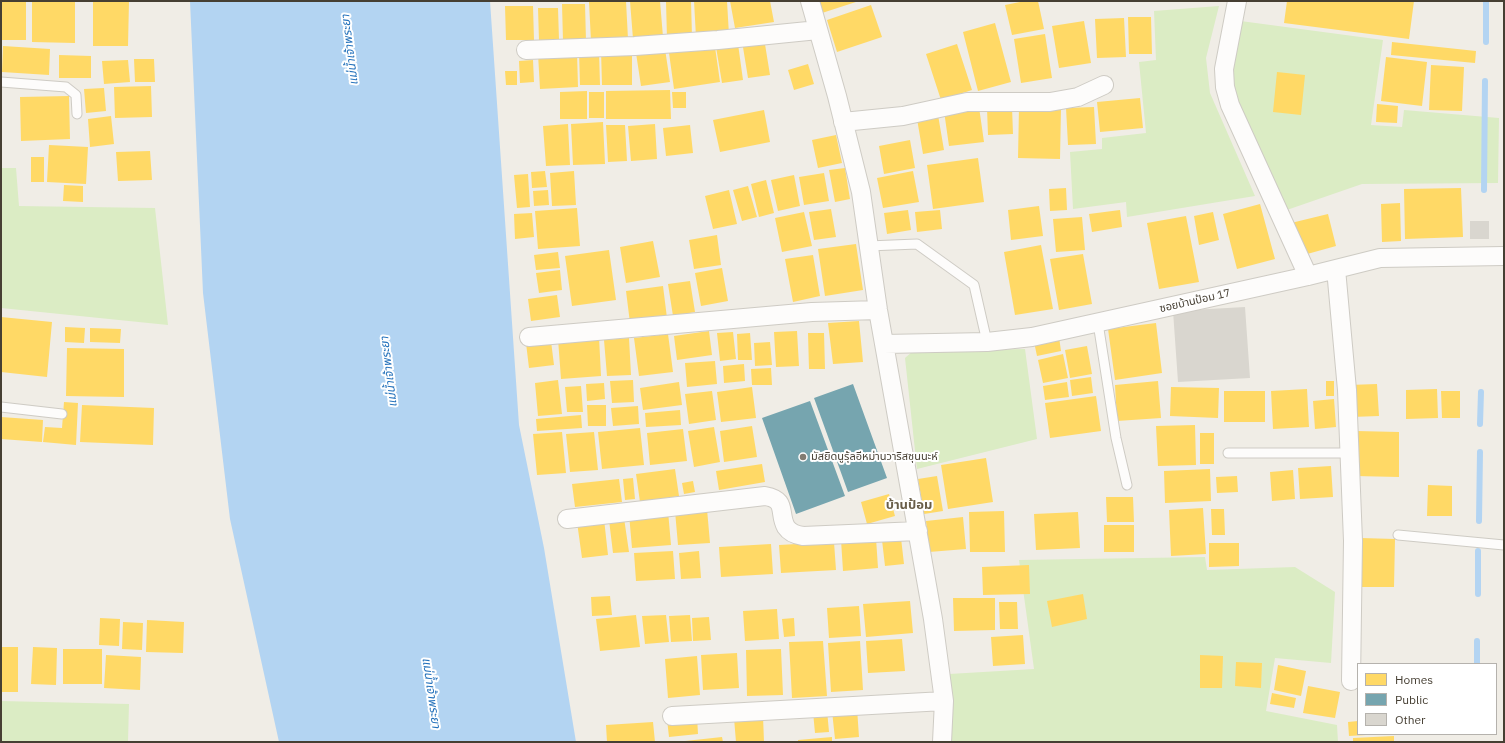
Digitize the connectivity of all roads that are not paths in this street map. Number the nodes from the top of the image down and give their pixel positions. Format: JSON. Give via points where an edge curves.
{"nodes":[{"id":1,"x":810,"y":1,"type":"edge"},
{"id":2,"x":1237,"y":1,"type":"edge"},
{"id":3,"x":818,"y":30,"type":"junction"},
{"id":4,"x":526,"y":50,"type":"dead end"},
{"id":5,"x":1,"y":82,"type":"edge"},
{"id":6,"x":1104,"y":86,"type":"dead end"},
{"id":7,"x":78,"y":114,"type":"dead end"},
{"id":8,"x":843,"y":122,"type":"junction"},
{"id":9,"x":868,"y":246,"type":"junction"},
{"id":10,"x":1504,"y":256,"type":"edge"},
{"id":11,"x":1336,"y":269,"type":"junction"},
{"id":12,"x":1308,"y":276,"type":"junction"},
{"id":13,"x":878,"y":310,"type":"junction"},
{"id":14,"x":1098,"y":323,"type":"junction"},
{"id":15,"x":530,"y":337,"type":"dead end"},
{"id":16,"x":987,"y":342,"type":"junction"},
{"id":17,"x":884,"y":344,"type":"junction"},
{"id":18,"x":1,"y":407,"type":"edge"},
{"id":19,"x":62,"y":414,"type":"dead end"},
{"id":20,"x":1228,"y":453,"type":"dead end"},
{"id":21,"x":1350,"y":453,"type":"junction"},
{"id":22,"x":1127,"y":485,"type":"dead end"},
{"id":23,"x":567,"y":519,"type":"dead end"},
{"id":24,"x":918,"y":531,"type":"junction"},
{"id":25,"x":1398,"y":536,"type":"dead end"},
{"id":26,"x":1504,"y":545,"type":"edge"},
{"id":27,"x":1351,"y":681,"type":"dead end"},
{"id":28,"x":944,"y":701,"type":"junction"},
{"id":29,"x":672,"y":716,"type":"dead end"},
{"id":30,"x":942,"y":742,"type":"edge"}],
"edges":[{"from":1,"to":3,"type":"street"},
{"from":2,"to":12,"type":"street","via":[[1224,69],[1226,93]]},
{"from":3,"to":4,"type":"street","via":[[650,45]]},
{"from":3,"to":8,"type":"street"},
{"from":5,"to":7,"type":"lane","via":[[66,87],[76,94]]},
{"from":6,"to":8,"type":"street","via":[[1078,97],[1050,102],[967,102],[903,116]]},
{"from":8,"to":9,"type":"street","via":[[861,192]]},
{"from":9,"to":13,"type":"street"},
{"from":9,"to":16,"type":"lane","via":[[917,244],[974,285]]},
{"from":10,"to":11,"type":"street","name":"ซอยบ้านป้อม 17","via":[[1380,258]]},
{"from":11,"to":12,"type":"street","name":"ซอยบ้านป้อม 17"},
{"from":11,"to":21,"type":"street"},
{"from":12,"to":14,"type":"street","name":"ซอยบ้านป้อม 17"},
{"from":13,"to":15,"type":"street","via":[[812,312]]},
{"from":13,"to":17,"type":"street"},
{"from":14,"to":16,"type":"street","name":"ซอยบ้านป้อม 17","via":[[1032,337]]},
{"from":14,"to":22,"type":"lane","via":[[1116,438]]},
{"from":16,"to":17,"type":"street","name":"ซอยบ้านป้อม 17"},
{"from":17,"to":24,"type":"street"},
{"from":18,"to":19,"type":"lane"},
{"from":20,"to":21,"type":"lane"},
{"from":21,"to":27,"type":"street","via":[[1353,541]]},
{"from":23,"to":24,"type":"street","via":[[766,496],[780,503],[786,527],[792,533],[803,536]]},
{"from":24,"to":28,"type":"street"},
{"from":25,"to":26,"type":"lane"},
{"from":28,"to":29,"type":"street"},
{"from":28,"to":30,"type":"street"}]}
